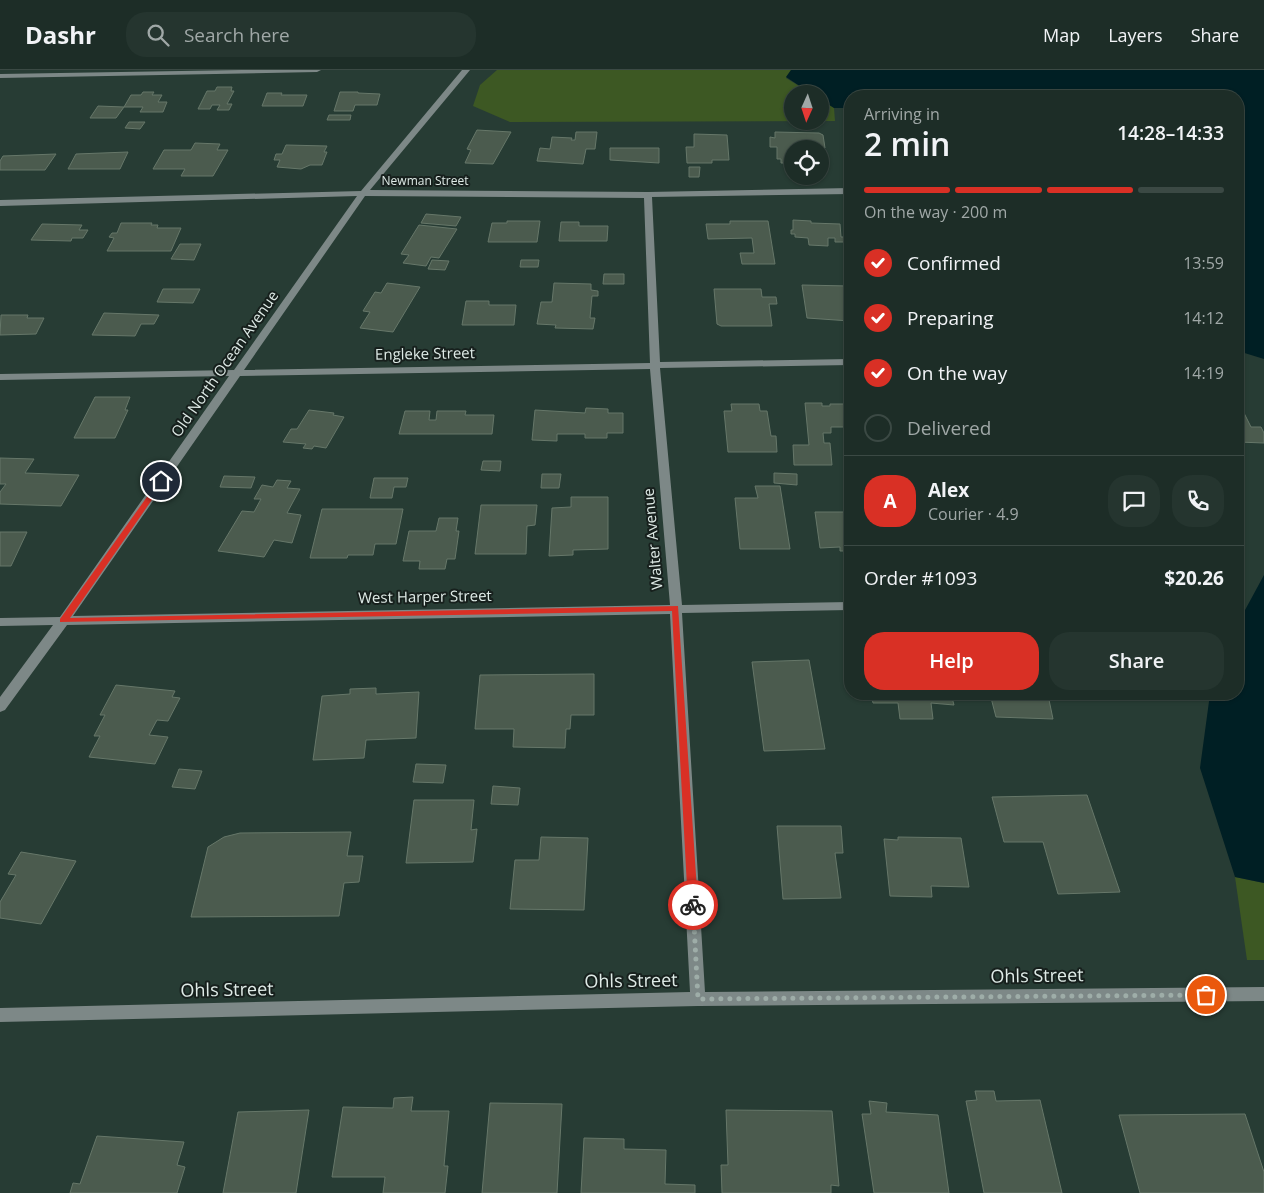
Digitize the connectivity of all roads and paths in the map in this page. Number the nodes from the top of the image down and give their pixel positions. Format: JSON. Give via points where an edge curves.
{"nodes":[{"id":1,"x":317,"y":70,"type":"edge"},
{"id":2,"x":466,"y":70,"type":"edge"},
{"id":3,"x":181,"y":72,"type":"edge"},
{"id":4,"x":0,"y":76,"type":"edge"},
{"id":5,"x":844,"y":192,"type":"edge"},
{"id":6,"x":363,"y":193,"type":"junction"},
{"id":7,"x":648,"y":195,"type":"junction"},
{"id":8,"x":0,"y":202,"type":"edge"},
{"id":9,"x":844,"y":362,"type":"edge"},
{"id":10,"x":655,"y":365,"type":"junction"},
{"id":11,"x":238,"y":373,"type":"junction"},
{"id":12,"x":0,"y":377,"type":"edge"},
{"id":13,"x":844,"y":606,"type":"edge"},
{"id":14,"x":676,"y":608,"type":"junction"},
{"id":15,"x":63,"y":620,"type":"junction"},
{"id":16,"x":0,"y":622,"type":"edge"},
{"id":17,"x":0,"y":707,"type":"edge"},
{"id":18,"x":1264,"y":994,"type":"edge"},
{"id":19,"x":698,"y":999,"type":"junction"},
{"id":20,"x":0,"y":1015,"type":"edge"}],
"edges":[{"from":1,"to":3,"type":"street"},
{"from":2,"to":6,"type":"street","name":"Old North Ocean Avenue"},
{"from":3,"to":4,"type":"street"},
{"from":5,"to":7,"type":"street","name":"Newman Street"},
{"from":6,"to":7,"type":"street","name":"Newman Street"},
{"from":6,"to":8,"type":"street","name":"Newman Street"},
{"from":6,"to":11,"type":"street","name":"Old North Ocean Avenue"},
{"from":7,"to":10,"type":"street","name":"Walter Avenue"},
{"from":9,"to":10,"type":"street","name":"Engleke Street"},
{"from":10,"to":11,"type":"street","name":"Engleke Street"},
{"from":10,"to":14,"type":"street","name":"Walter Avenue"},
{"from":11,"to":12,"type":"street","name":"Engleke Street"},
{"from":11,"to":15,"type":"street","name":"Old North Ocean Avenue"},
{"from":13,"to":14,"type":"street","name":"West Harper Street"},
{"from":14,"to":15,"type":"street","name":"West Harper Street"},
{"from":14,"to":19,"type":"street","name":"Walter Avenue"},
{"from":15,"to":16,"type":"street","name":"West Harper Street"},
{"from":15,"to":17,"type":"street","name":"Old North Ocean Avenue"},
{"from":18,"to":19,"type":"street","name":"Ohls Street"},
{"from":19,"to":20,"type":"street","name":"Ohls Street"}]}
